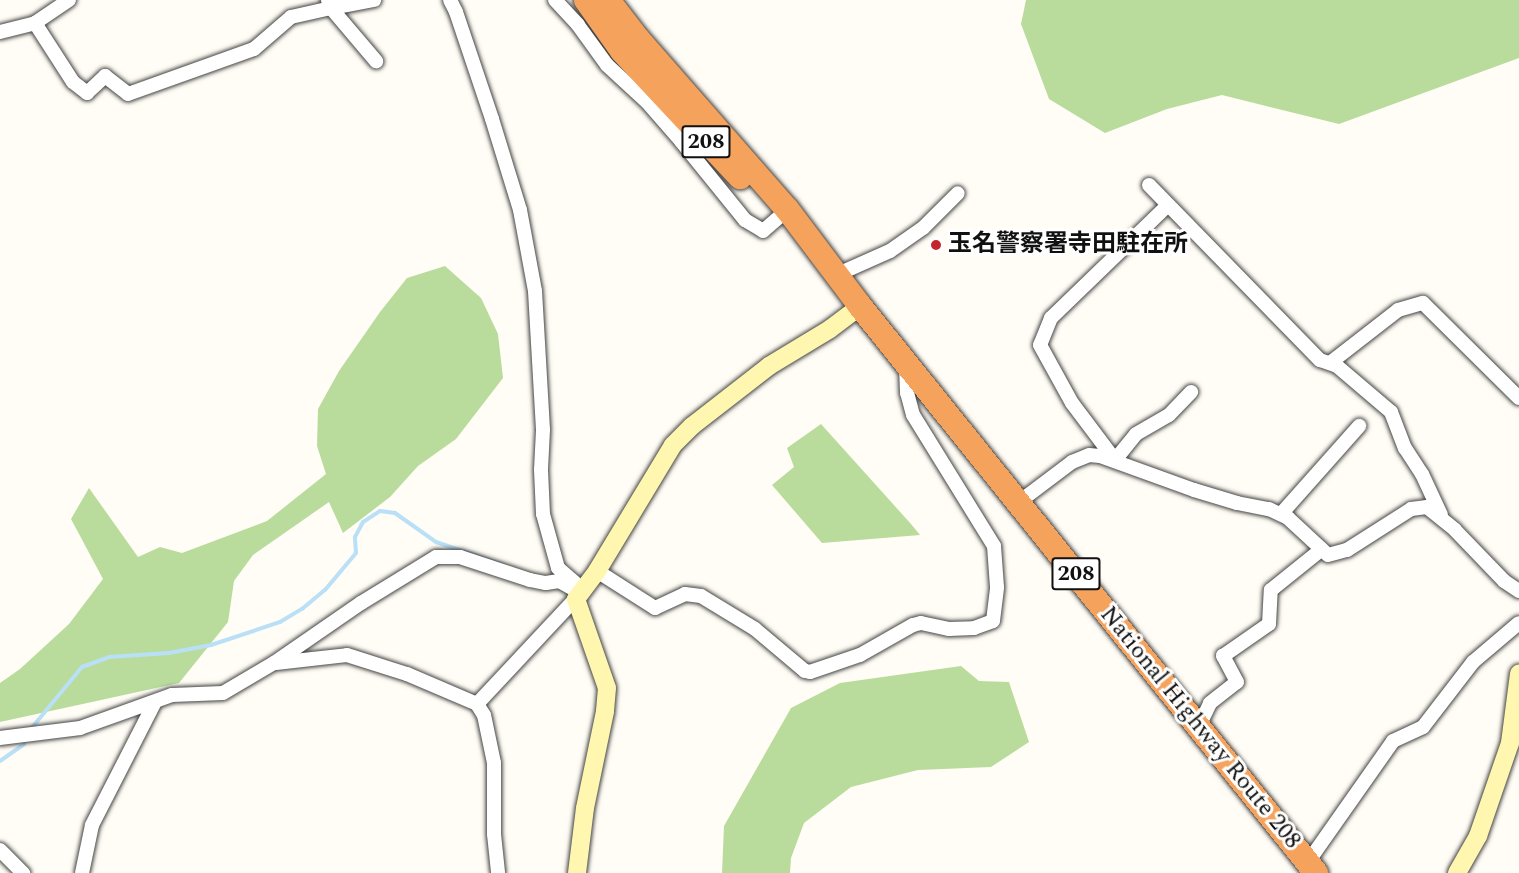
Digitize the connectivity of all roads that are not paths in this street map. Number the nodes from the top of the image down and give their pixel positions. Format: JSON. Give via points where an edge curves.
{"nodes":[{"id":1,"x":69,"y":0,"type":"edge"},
{"id":2,"x":374,"y":0,"type":"edge"},
{"id":3,"x":450,"y":0,"type":"edge"},
{"id":4,"x":555,"y":0,"type":"edge"},
{"id":5,"x":586,"y":0,"type":"edge"},
{"id":6,"x":610,"y":1,"type":"edge"},
{"id":7,"x":329,"y":4,"type":"edge"},
{"id":8,"x":35,"y":23,"type":"junction"},
{"id":9,"x":0,"y":32,"type":"edge"},
{"id":10,"x":615,"y":58,"type":"junction"},
{"id":11,"x":376,"y":61,"type":"dead end"},
{"id":12,"x":1149,"y":185,"type":"dead end"},
{"id":13,"x":958,"y":193,"type":"dead end"},
{"id":14,"x":1168,"y":205,"type":"junction"},
{"id":15,"x":836,"y":275,"type":"junction"},
{"id":16,"x":860,"y":306,"type":"junction"},
{"id":17,"x":906,"y":363,"type":"junction"},
{"id":18,"x":1330,"y":363,"type":"junction"},
{"id":19,"x":1191,"y":392,"type":"dead end"},
{"id":20,"x":1519,"y":398,"type":"edge"},
{"id":21,"x":1359,"y":426,"type":"dead end"},
{"id":22,"x":1115,"y":460,"type":"junction"},
{"id":23,"x":1019,"y":502,"type":"junction"},
{"id":24,"x":1281,"y":514,"type":"junction"},
{"id":25,"x":1442,"y":517,"type":"junction"},
{"id":26,"x":1322,"y":549,"type":"junction"},
{"id":27,"x":597,"y":571,"type":"junction"},
{"id":28,"x":1519,"y":591,"type":"edge"},
{"id":29,"x":581,"y":594,"type":"junction"},
{"id":30,"x":1519,"y":623,"type":"edge"},
{"id":31,"x":274,"y":663,"type":"junction"},
{"id":32,"x":1519,"y":674,"type":"edge"},
{"id":33,"x":155,"y":702,"type":"junction"},
{"id":34,"x":477,"y":704,"type":"junction"},
{"id":35,"x":1199,"y":726,"type":"junction"},
{"id":36,"x":0,"y":738,"type":"edge"},
{"id":37,"x":0,"y":850,"type":"edge"},
{"id":38,"x":1312,"y":868,"type":"edge"},
{"id":39,"x":22,"y":873,"type":"edge"},
{"id":40,"x":82,"y":873,"type":"edge"},
{"id":41,"x":498,"y":873,"type":"edge"},
{"id":42,"x":578,"y":873,"type":"edge"},
{"id":43,"x":1456,"y":873,"type":"edge"}],
"edges":[{"from":1,"to":8,"type":"street"},
{"from":2,"to":7,"type":"street"},
{"from":3,"to":29,"type":"street","via":[[492,119],[522,222],[535,291],[543,430],[543,514],[558,568]]},
{"from":4,"to":10,"type":"street"},
{"from":5,"to":10,"type":"highway","name":"National Highway Route 208","number":"208"},
{"from":6,"to":15,"type":"highway","name":"National Highway Route 208","number":"208","via":[[652,55],[787,209]]},
{"from":7,"to":8,"type":"street","via":[[291,17],[254,49],[128,94],[105,76],[87,93],[73,82]]},
{"from":7,"to":11,"type":"street"},
{"from":8,"to":9,"type":"street"},
{"from":10,"to":15,"type":"highway","name":"National Highway Route 208","number":"208","via":[[711,148]]},
{"from":12,"to":14,"type":"street"},
{"from":13,"to":15,"type":"street","via":[[923,228],[890,250]]},
{"from":14,"to":18,"type":"street","via":[[1320,360]]},
{"from":14,"to":22,"type":"street","via":[[1051,318],[1040,345],[1072,403]]},
{"from":15,"to":16,"type":"highway","name":"National Highway Route 208","number":"208"},
{"from":16,"to":17,"type":"highway","name":"National Highway Route 208","number":"208"},
{"from":16,"to":27,"type":"street","via":[[769,366],[673,445]]},
{"from":17,"to":23,"type":"highway","name":"National Highway Route 208","number":"208"},
{"from":17,"to":27,"type":"street","via":[[907,393],[913,415],[994,546],[997,587],[993,621],[974,628],[913,625],[860,655],[810,672],[755,629],[701,596],[685,594],[655,608]]},
{"from":18,"to":20,"type":"street","via":[[1398,310],[1423,303]]},
{"from":18,"to":25,"type":"street","via":[[1391,412],[1405,448]]},
{"from":19,"to":22,"type":"street","via":[[1169,415],[1136,434]]},
{"from":21,"to":24,"type":"street"},
{"from":22,"to":23,"type":"street","via":[[1089,455],[1080,458]]},
{"from":22,"to":24,"type":"street","via":[[1194,490]]},
{"from":23,"to":35,"type":"highway","name":"National Highway Route 208","number":"208"},
{"from":24,"to":26,"type":"street"},
{"from":25,"to":26,"type":"street","via":[[1420,506],[1347,550],[1328,555]]},
{"from":25,"to":28,"type":"street","via":[[1504,581]]},
{"from":26,"to":35,"type":"street","via":[[1271,590],[1269,624],[1223,656],[1237,682],[1210,703]]},
{"from":27,"to":29,"type":"street"},
{"from":29,"to":31,"type":"street","via":[[559,580],[546,583],[460,557],[436,557]]},
{"from":29,"to":34,"type":"street"},
{"from":29,"to":42,"type":"street","via":[[576,599],[607,688],[585,808]]},
{"from":30,"to":38,"type":"street","via":[[1473,662],[1422,727],[1393,741]]},
{"from":31,"to":33,"type":"street","via":[[223,693],[172,695]]},
{"from":31,"to":34,"type":"street","via":[[347,655],[407,674]]},
{"from":32,"to":43,"type":"street","via":[[1510,743],[1479,836]]},
{"from":33,"to":36,"type":"street","via":[[80,728]]},
{"from":33,"to":40,"type":"street","via":[[92,825]]},
{"from":34,"to":41,"type":"street","via":[[484,715],[494,763]]},
{"from":35,"to":38,"type":"highway","name":"National Highway Route 208","number":"208"},
{"from":37,"to":39,"type":"street"}]}
